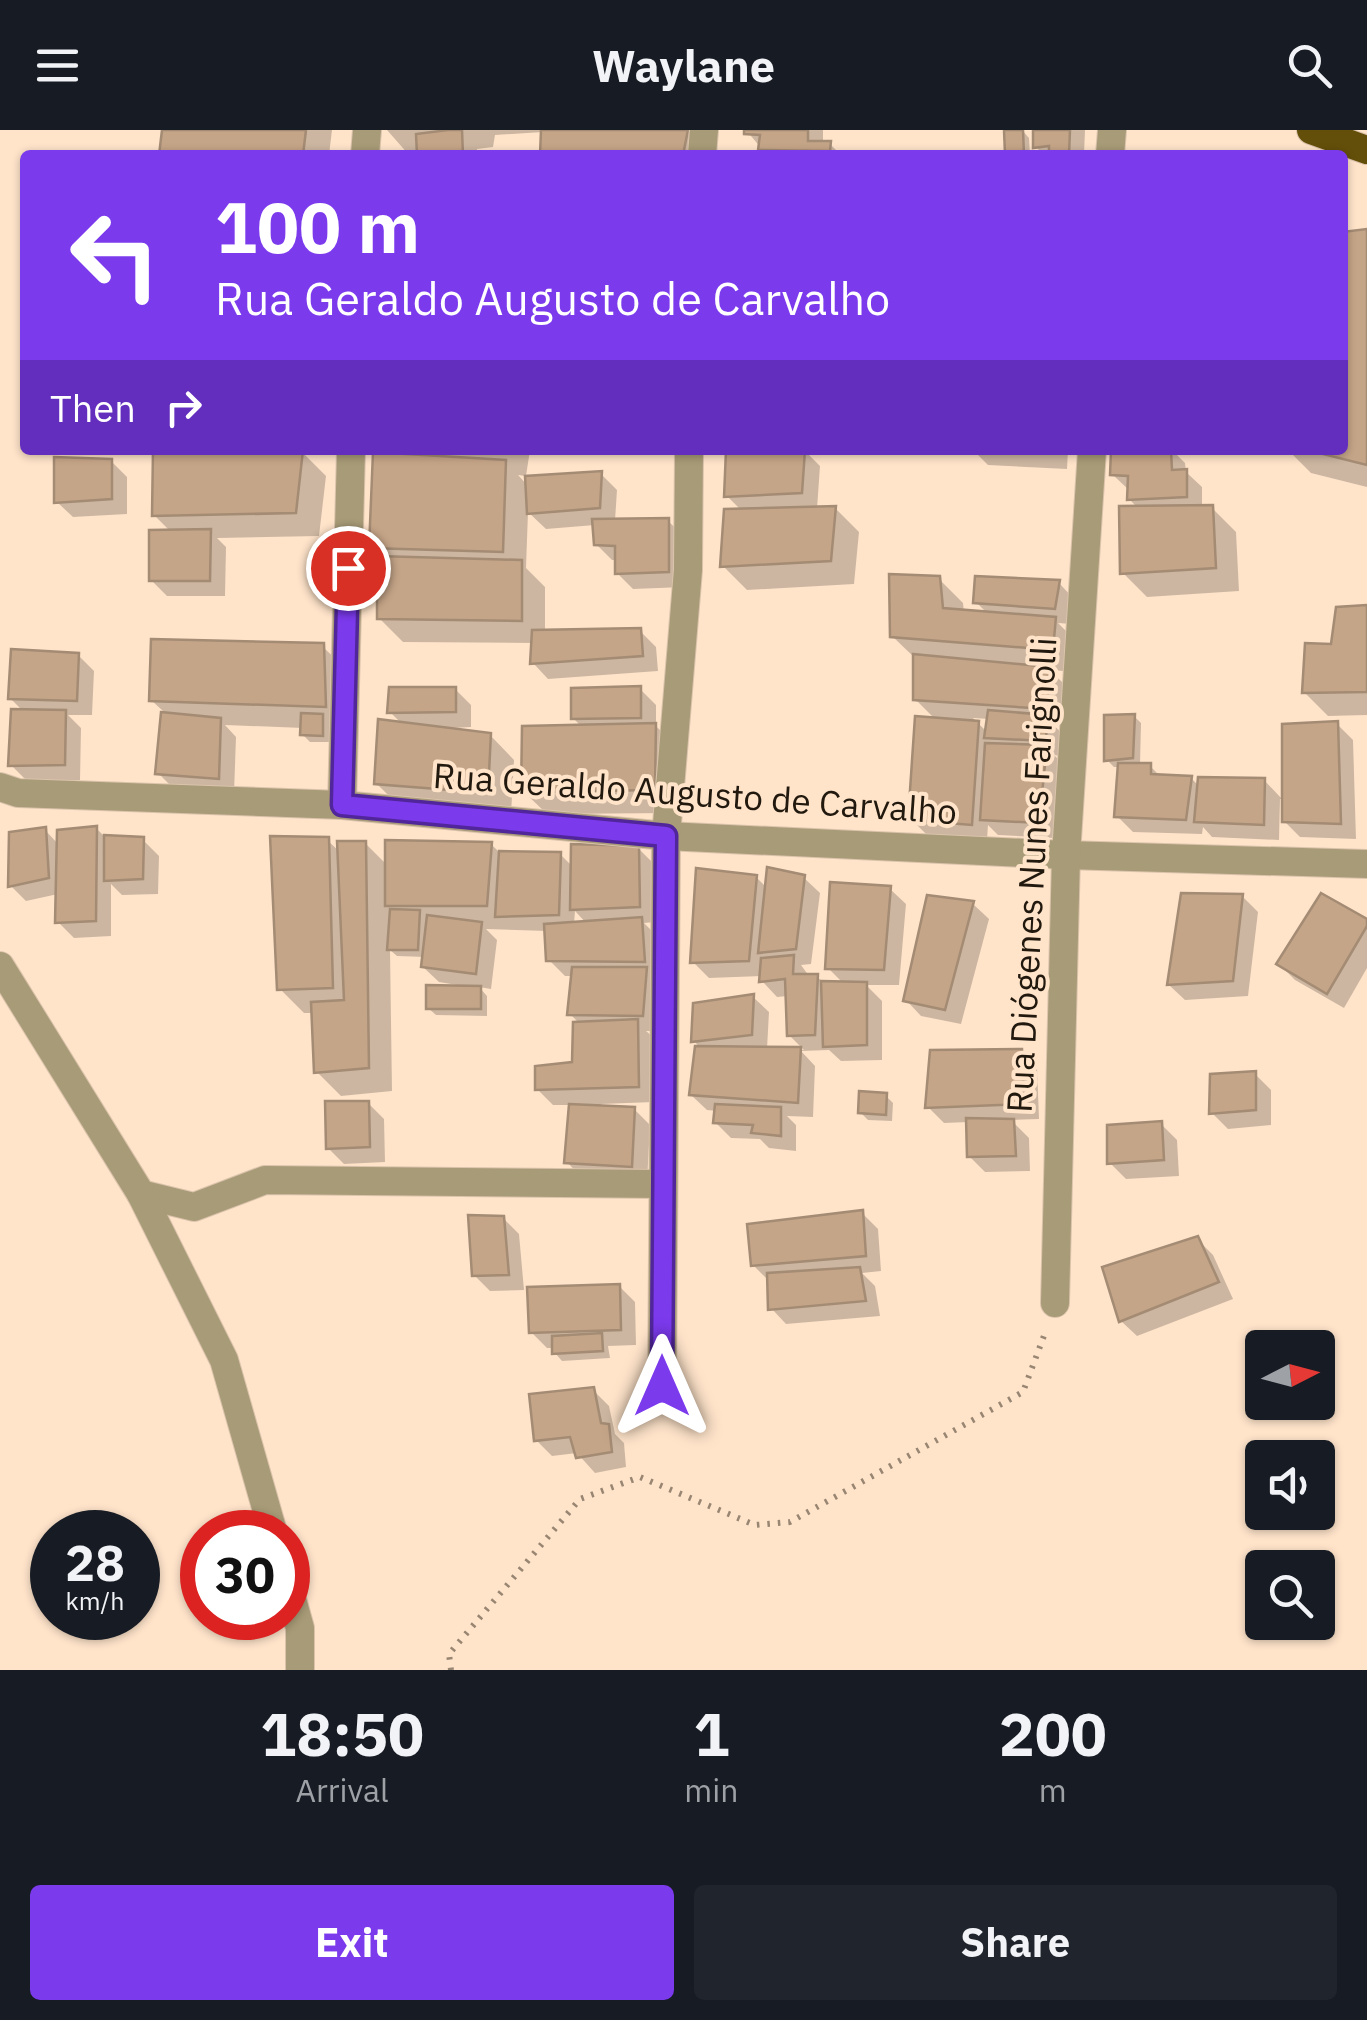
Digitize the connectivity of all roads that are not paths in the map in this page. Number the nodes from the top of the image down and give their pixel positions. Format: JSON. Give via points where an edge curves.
{"nodes":[{"id":1,"x":1311,"y":130,"type":"edge"},
{"id":2,"x":1367,"y":150,"type":"edge"},
{"id":3,"x":352,"y":455,"type":"edge"},
{"id":4,"x":690,"y":455,"type":"edge"},
{"id":5,"x":1092,"y":455,"type":"edge"},
{"id":6,"x":9,"y":790,"type":"edge"},
{"id":7,"x":342,"y":805,"type":"junction"},
{"id":8,"x":666,"y":836,"type":"junction"},
{"id":9,"x":1066,"y":855,"type":"junction"},
{"id":10,"x":1367,"y":864,"type":"edge"},
{"id":11,"x":0,"y":966,"type":"edge"},
{"id":12,"x":661,"y":1184,"type":"junction"},
{"id":13,"x":141,"y":1194,"type":"junction"},
{"id":14,"x":1055,"y":1303,"type":"road end"},
{"id":15,"x":662,"y":1386,"type":"dead end"},
{"id":16,"x":266,"y":1510,"type":"edge"},
{"id":17,"x":300,"y":1640,"type":"edge"},
{"id":18,"x":300,"y":1670,"type":"edge"}],
"edges":[{"from":1,"to":2,"type":"highway"},
{"from":3,"to":7,"type":"street"},
{"from":4,"to":8,"type":"street","via":[[688,570]]},
{"from":5,"to":9,"type":"street","name":"Rua Diógenes Nunes Farignolli"},
{"from":6,"to":7,"type":"street","name":"Rua Geraldo Augusto de Carvalho"},
{"from":7,"to":8,"type":"street","name":"Rua Geraldo Augusto de Carvalho"},
{"from":8,"to":9,"type":"street","name":"Rua Geraldo Augusto de Carvalho"},
{"from":8,"to":12,"type":"street"},
{"from":9,"to":10,"type":"street","name":"Rua Geraldo Augusto de Carvalho"},
{"from":9,"to":14,"type":"street","name":"Rua Diógenes Nunes Farignolli"},
{"from":11,"to":13,"type":"street"},
{"from":12,"to":13,"type":"street","via":[[265,1180],[194,1207]]},
{"from":12,"to":15,"type":"street"},
{"from":13,"to":16,"type":"street","via":[[224,1360]]},
{"from":17,"to":18,"type":"street"}]}
